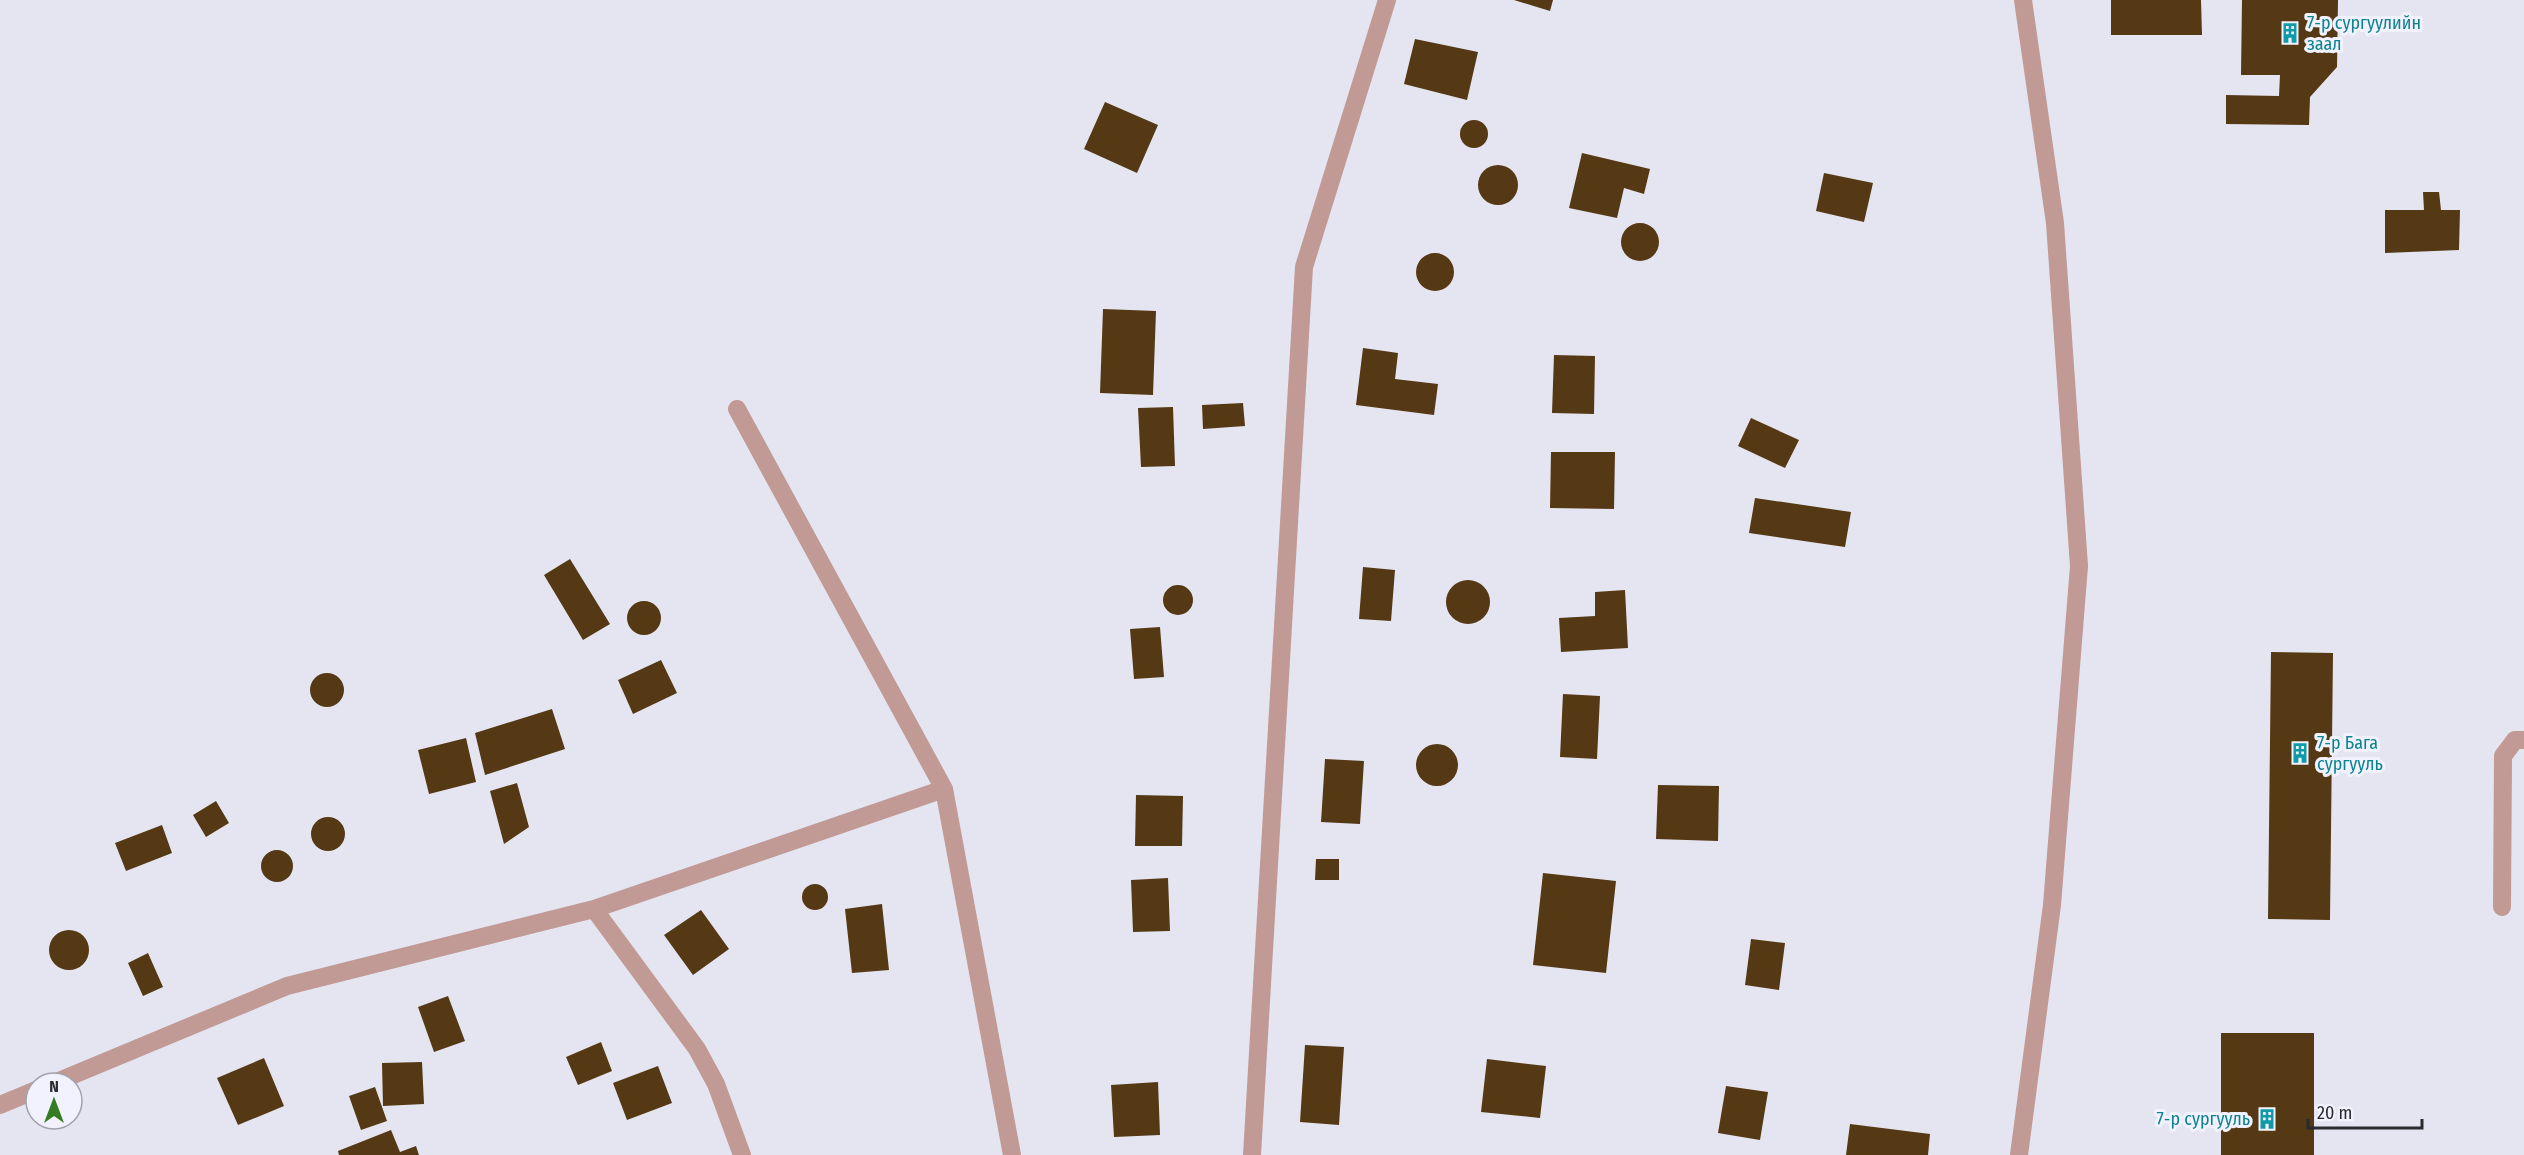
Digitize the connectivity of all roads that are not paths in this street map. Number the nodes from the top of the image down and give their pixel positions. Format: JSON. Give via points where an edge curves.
{"nodes":[{"id":1,"x":1387,"y":0,"type":"edge"},
{"id":2,"x":2023,"y":0,"type":"edge"},
{"id":3,"x":737,"y":409,"type":"dead end"},
{"id":4,"x":2524,"y":740,"type":"edge"},
{"id":5,"x":944,"y":789,"type":"junction"},
{"id":6,"x":2502,"y":907,"type":"dead end"},
{"id":7,"x":594,"y":909,"type":"junction"},
{"id":8,"x":83,"y":1071,"type":"edge"},
{"id":9,"x":24,"y":1095,"type":"edge"},
{"id":10,"x":0,"y":1105,"type":"edge"},
{"id":11,"x":742,"y":1155,"type":"edge"},
{"id":12,"x":1012,"y":1155,"type":"edge"},
{"id":13,"x":1252,"y":1155,"type":"edge"},
{"id":14,"x":2019,"y":1155,"type":"edge"}],
"edges":[{"from":1,"to":13,"type":"street","via":[[1304,267]]},
{"from":2,"to":14,"type":"street","via":[[2055,222],[2079,566],[2052,905]]},
{"from":3,"to":5,"type":"street"},
{"from":4,"to":6,"type":"street","via":[[2515,740],[2503,756]]},
{"from":5,"to":7,"type":"street"},
{"from":5,"to":12,"type":"street"},
{"from":7,"to":8,"type":"street","via":[[287,986]]},
{"from":7,"to":11,"type":"street","via":[[697,1049],[716,1084]]},
{"from":9,"to":10,"type":"street"}]}
